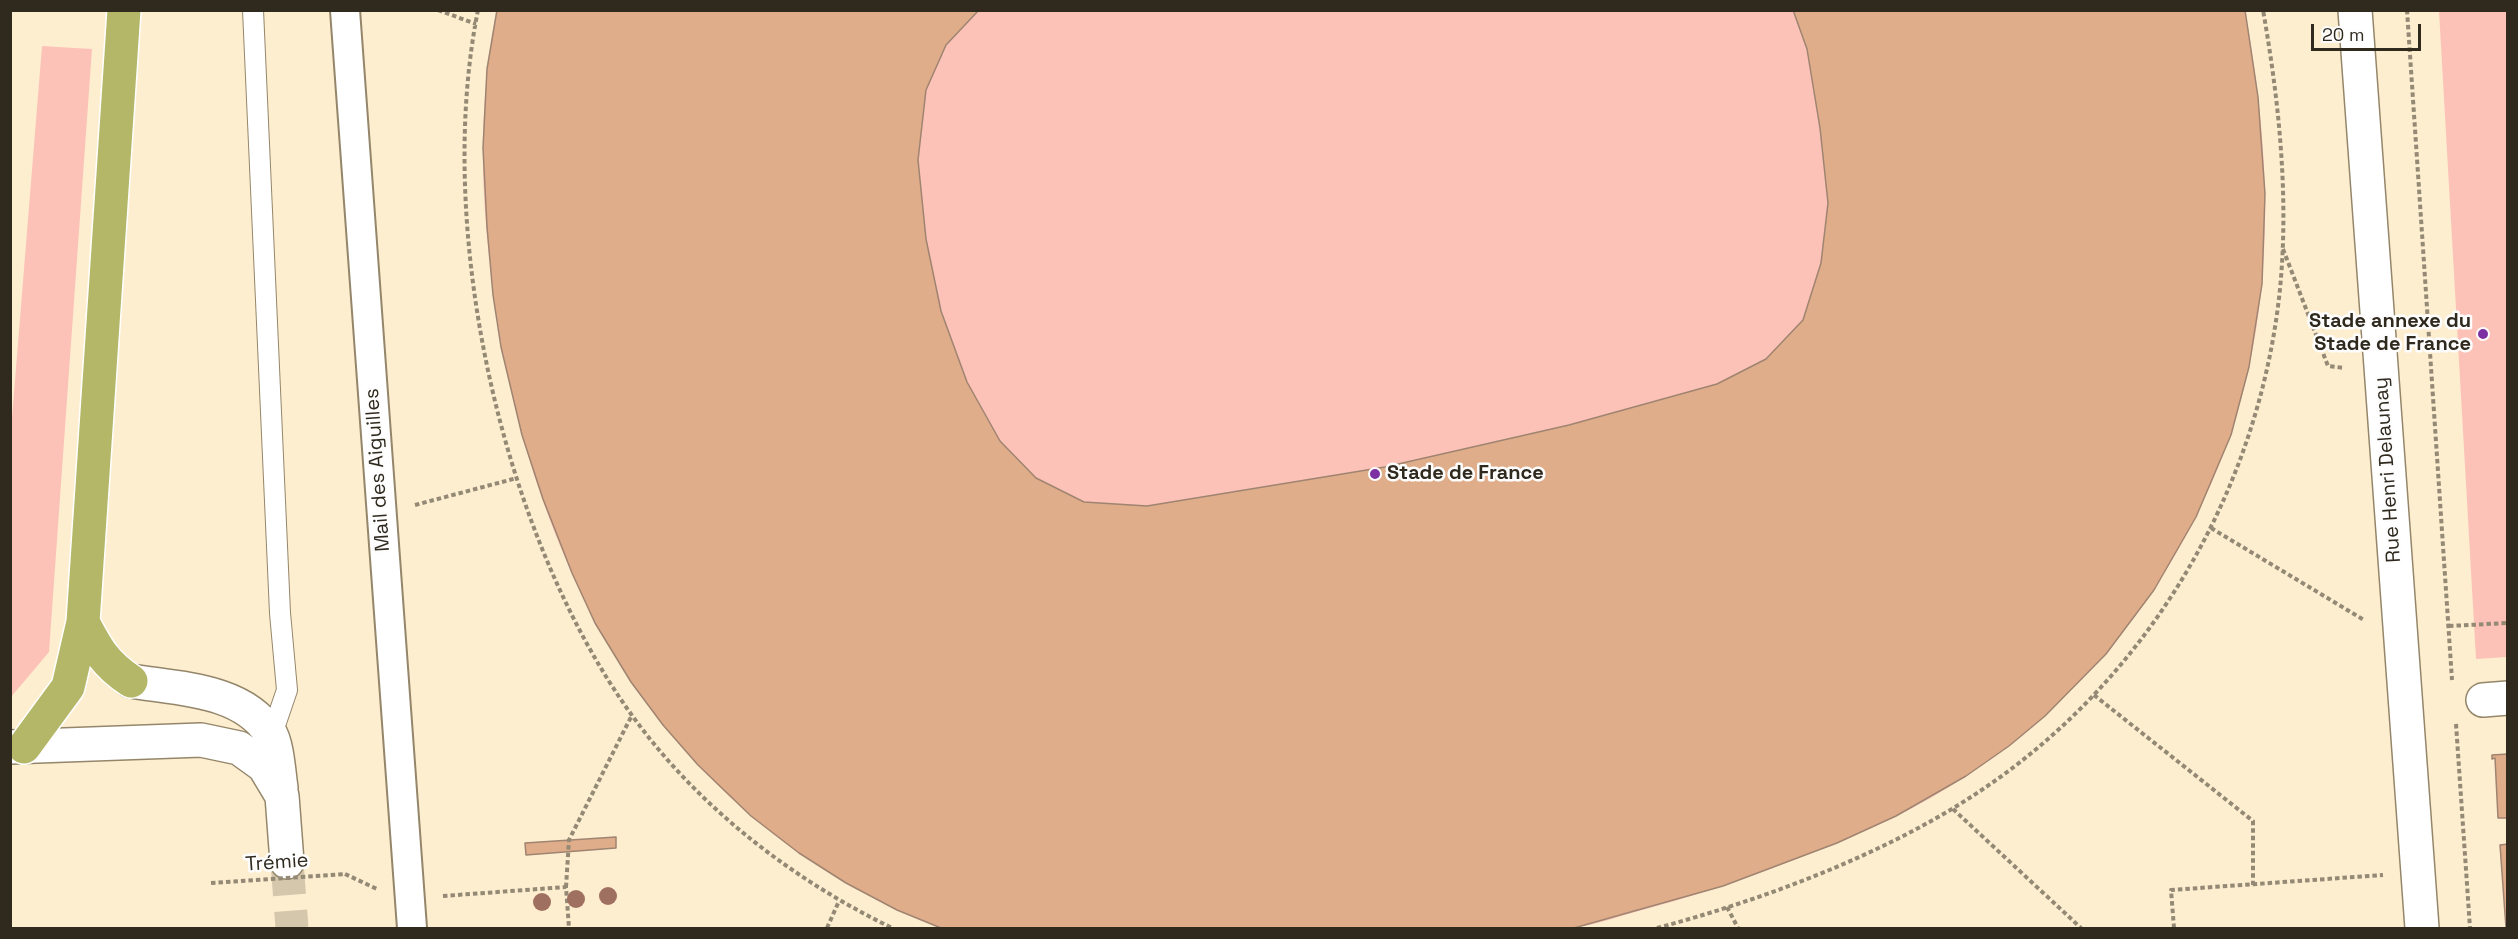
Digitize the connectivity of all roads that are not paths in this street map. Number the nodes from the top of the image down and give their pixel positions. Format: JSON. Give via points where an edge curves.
{"nodes":[{"id":1,"x":123,"y":10,"type":"edge"},
{"id":2,"x":253,"y":10,"type":"edge"},
{"id":3,"x":345,"y":10,"type":"edge"},
{"id":4,"x":2355,"y":10,"type":"edge"},
{"id":5,"x":83,"y":622,"type":"junction"},
{"id":6,"x":131,"y":681,"type":"joint"},
{"id":7,"x":272,"y":734,"type":"junction"},
{"id":8,"x":17,"y":747,"type":"edge"},
{"id":9,"x":282,"y":796,"type":"junction"},
{"id":10,"x":286,"y":862,"type":"tunnel mouth"},
{"id":11,"x":412,"y":928,"type":"edge"},
{"id":12,"x":2422,"y":928,"type":"edge"}],
"edges":[{"from":1,"to":5,"type":"highway"},
{"from":2,"to":7,"type":"lane","via":[[280,613],[287,690]]},
{"from":3,"to":11,"type":"street","name":"Mail des Aiguilles"},
{"from":4,"to":12,"type":"street","name":"Rue Henri Delaunay"},
{"from":5,"to":6,"type":"highway","via":[[112,668]]},
{"from":5,"to":8,"type":"highway","via":[[68,687]]},
{"from":6,"to":7,"type":"street","via":[[220,697],[245,707]]},
{"from":7,"to":9,"type":"street"},
{"from":8,"to":9,"type":"street","via":[[201,740],[239,748],[264,766]]},
{"from":9,"to":10,"type":"street"}]}
